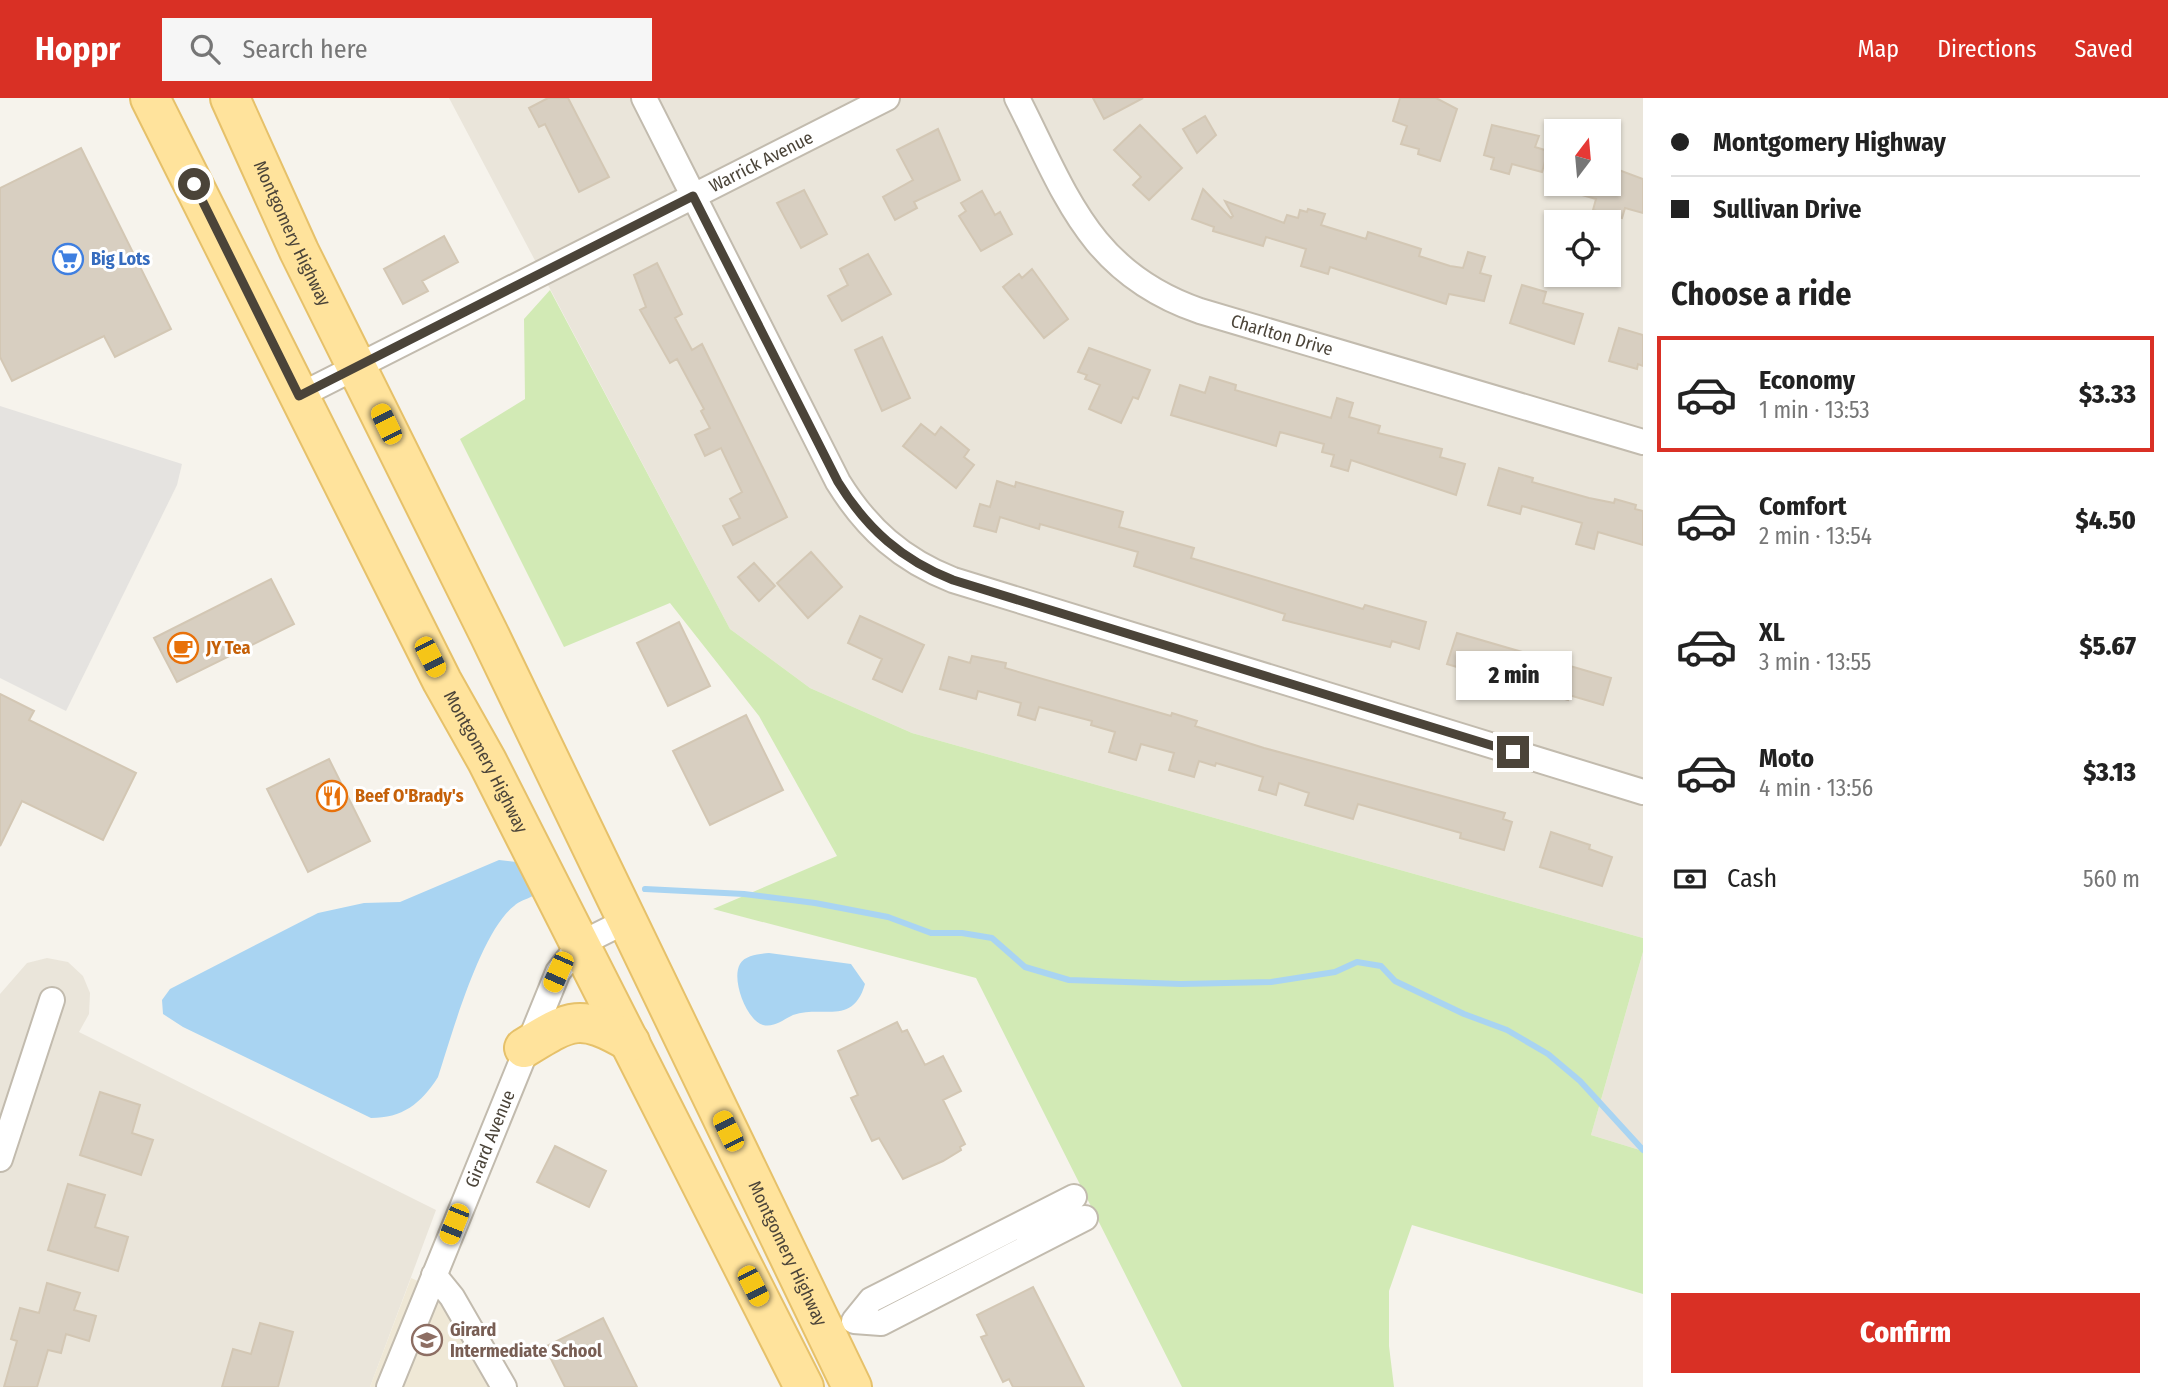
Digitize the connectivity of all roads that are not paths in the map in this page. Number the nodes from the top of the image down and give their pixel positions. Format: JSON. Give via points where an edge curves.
{"nodes":[{"id":1,"x":150,"y":98,"type":"edge"},
{"id":2,"x":230,"y":98,"type":"edge"},
{"id":3,"x":644,"y":98,"type":"edge"},
{"id":4,"x":887,"y":98,"type":"edge"},
{"id":5,"x":1017,"y":98,"type":"edge"},
{"id":6,"x":693,"y":196,"type":"junction"},
{"id":7,"x":358,"y":368,"type":"junction"},
{"id":8,"x":299,"y":396,"type":"junction"},
{"id":9,"x":1643,"y":442,"type":"edge"},
{"id":10,"x":1643,"y":792,"type":"edge"},
{"id":11,"x":626,"y":921,"type":"junction"},
{"id":12,"x":580,"y":944,"type":"junction"},
{"id":13,"x":52,"y":1000,"type":"dead end"},
{"id":14,"x":630,"y":1042,"type":"junction"},
{"id":15,"x":524,"y":1048,"type":"junction"},
{"id":16,"x":0,"y":1159,"type":"edge"},
{"id":17,"x":1080,"y":1207,"type":"dead end"},
{"id":18,"x":434,"y":1275,"type":"junction"},
{"id":19,"x":840,"y":1328,"type":"junction"},
{"id":20,"x":795,"y":1371,"type":"edge"},
{"id":21,"x":389,"y":1387,"type":"edge"},
{"id":22,"x":504,"y":1387,"type":"edge"},
{"id":23,"x":852,"y":1387,"type":"edge"}],
"edges":[{"from":1,"to":8,"type":"main road","name":"Montgomery Highway"},
{"from":2,"to":7,"type":"main road","name":"Montgomery Highway"},
{"from":3,"to":6,"type":"street"},
{"from":4,"to":6,"type":"street","name":"Warrick Avenue"},
{"from":5,"to":9,"type":"street","name":"Charlton Drive","via":[[1088,234],[1116,264],[1153,291],[1200,311]]},
{"from":6,"to":7,"type":"street","name":"Warrick Avenue"},
{"from":6,"to":10,"type":"street","via":[[838,482],[865,522],[915,564],[953,580]]},
{"from":7,"to":8,"type":"street","name":"Warrick Avenue"},
{"from":7,"to":11,"type":"main road","name":"Montgomery Highway"},
{"from":8,"to":12,"type":"main road","name":"Montgomery Highway"},
{"from":11,"to":12,"type":"street","name":"Girard Avenue"},
{"from":11,"to":19,"type":"main road","name":"Montgomery Highway"},
{"from":12,"to":14,"type":"main road","name":"Montgomery Highway"},
{"from":12,"to":15,"type":"street","name":"Girard Avenue","via":[[558,972]]},
{"from":13,"to":16,"type":"street"},
{"from":14,"to":15,"type":"main road","via":[[589,1022],[557,1028]]},
{"from":14,"to":20,"type":"main road","name":"Montgomery Highway"},
{"from":15,"to":18,"type":"street","name":"Girard Avenue"},
{"from":17,"to":19,"type":"street","via":[[871,1300]]},
{"from":18,"to":21,"type":"street","name":"Girard Avenue"},
{"from":18,"to":22,"type":"street","via":[[452,1297]]},
{"from":19,"to":20,"type":"street"},
{"from":19,"to":23,"type":"main road","name":"Montgomery Highway"}]}
